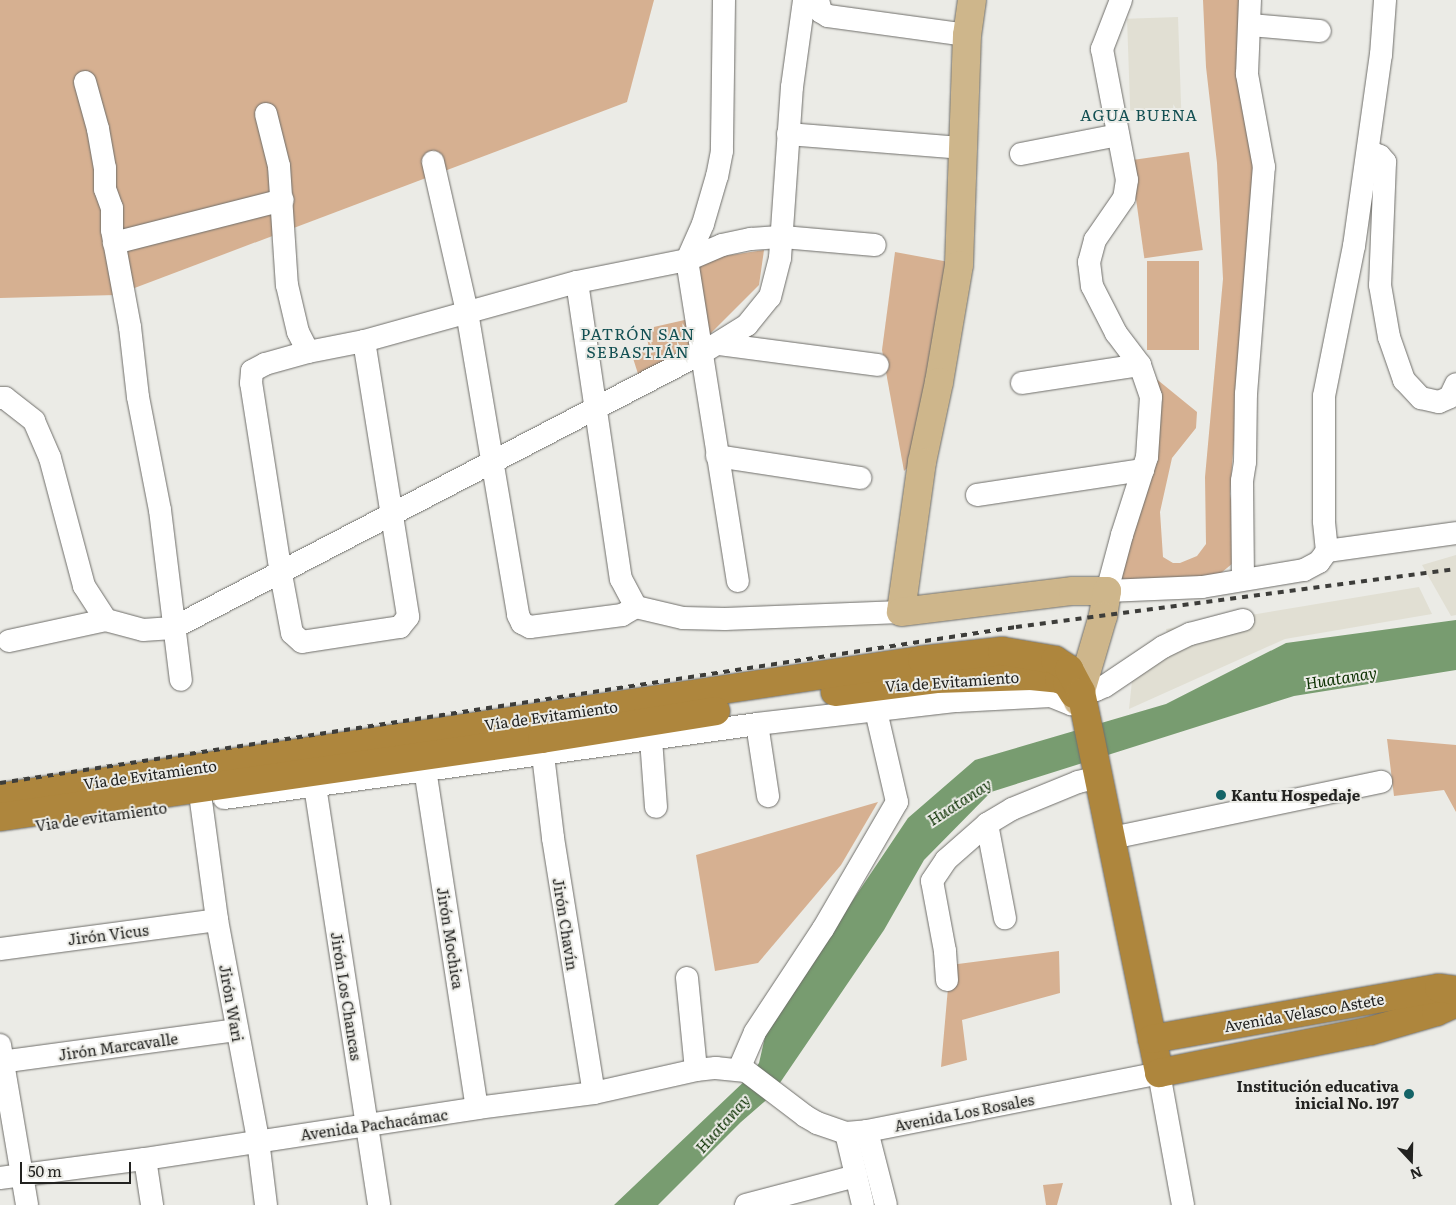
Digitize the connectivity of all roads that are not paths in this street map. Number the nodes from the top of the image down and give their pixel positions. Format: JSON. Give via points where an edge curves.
{"nodes":[{"id":1,"x":724,"y":0,"type":"edge"},
{"id":2,"x":804,"y":0,"type":"edge"},
{"id":3,"x":818,"y":0,"type":"edge"},
{"id":4,"x":972,"y":0,"type":"edge"},
{"id":5,"x":1121,"y":0,"type":"edge"},
{"id":6,"x":1250,"y":0,"type":"edge"},
{"id":7,"x":1385,"y":0,"type":"edge"},
{"id":8,"x":1250,"y":25,"type":"junction"},
{"id":9,"x":1320,"y":31,"type":"dead end"},
{"id":10,"x":967,"y":35,"type":"junction"},
{"id":11,"x":85,"y":82,"type":"dead end"},
{"id":12,"x":266,"y":114,"type":"dead end"},
{"id":13,"x":788,"y":134,"type":"junction"},
{"id":14,"x":1118,"y":135,"type":"junction"},
{"id":15,"x":963,"y":148,"type":"junction"},
{"id":16,"x":1368,"y":151,"type":"junction"},
{"id":17,"x":1021,"y":154,"type":"dead end"},
{"id":18,"x":434,"y":162,"type":"dead end"},
{"id":19,"x":283,"y":200,"type":"junction"},
{"id":20,"x":783,"y":237,"type":"junction"},
{"id":21,"x":114,"y":243,"type":"junction"},
{"id":22,"x":875,"y":245,"type":"dead end"},
{"id":23,"x":687,"y":260,"type":"junction"},
{"id":24,"x":577,"y":282,"type":"junction"},
{"id":25,"x":467,"y":312,"type":"junction"},
{"id":26,"x":364,"y":341,"type":"junction"},
{"id":27,"x":711,"y":348,"type":"junction"},
{"id":28,"x":308,"y":352,"type":"junction"},
{"id":29,"x":878,"y":364,"type":"dead end"},
{"id":30,"x":1140,"y":366,"type":"junction"},
{"id":31,"x":1022,"y":383,"type":"dead end"},
{"id":32,"x":1456,"y":384,"type":"edge"},
{"id":33,"x":0,"y":398,"type":"edge"},
{"id":34,"x":594,"y":409,"type":"junction"},
{"id":35,"x":717,"y":456,"type":"junction"},
{"id":36,"x":492,"y":460,"type":"junction"},
{"id":37,"x":1143,"y":470,"type":"junction"},
{"id":38,"x":860,"y":478,"type":"dead end"},
{"id":39,"x":977,"y":495,"type":"dead end"},
{"id":40,"x":392,"y":514,"type":"junction"},
{"id":41,"x":1456,"y":533,"type":"edge"},
{"id":42,"x":1327,"y":551,"type":"junction"},
{"id":43,"x":281,"y":574,"type":"junction"},
{"id":44,"x":1244,"y":579,"type":"junction"},
{"id":45,"x":738,"y":581,"type":"dead end"},
{"id":46,"x":1107,"y":591,"type":"junction"},
{"id":47,"x":636,"y":607,"type":"junction"},
{"id":48,"x":901,"y":612,"type":"junction"},
{"id":49,"x":106,"y":620,"type":"junction"},
{"id":50,"x":1243,"y":620,"type":"dead end"},
{"id":51,"x":173,"y":628,"type":"junction"},
{"id":52,"x":9,"y":641,"type":"dead end"},
{"id":53,"x":181,"y":680,"type":"dead end"},
{"id":54,"x":1084,"y":709,"type":"junction"},
{"id":55,"x":876,"y":711,"type":"junction"},
{"id":56,"x":757,"y":724,"type":"junction"},
{"id":57,"x":651,"y":739,"type":"junction"},
{"id":58,"x":543,"y":755,"type":"junction"},
{"id":59,"x":424,"y":762,"type":"junction"},
{"id":60,"x":1099,"y":772,"type":"junction"},
{"id":61,"x":1381,"y":782,"type":"dead end"},
{"id":62,"x":316,"y":786,"type":"junction"},
{"id":63,"x":768,"y":796,"type":"dead end"},
{"id":64,"x":0,"y":797,"type":"edge"},
{"id":65,"x":201,"y":801,"type":"junction"},
{"id":66,"x":656,"y":807,"type":"dead end"},
{"id":67,"x":0,"y":817,"type":"edge"},
{"id":68,"x":987,"y":824,"type":"junction"},
{"id":69,"x":0,"y":831,"type":"edge"},
{"id":70,"x":1112,"y":838,"type":"junction"},
{"id":71,"x":1005,"y":918,"type":"dead end"},
{"id":72,"x":217,"y":920,"type":"junction"},
{"id":73,"x":0,"y":948,"type":"edge"},
{"id":74,"x":687,"y":978,"type":"dead end"},
{"id":75,"x":947,"y":980,"type":"dead end"},
{"id":76,"x":1456,"y":990,"type":"edge"},
{"id":77,"x":1456,"y":1003,"type":"edge"},
{"id":78,"x":1244,"y":1022,"type":"junction"},
{"id":79,"x":236,"y":1030,"type":"junction"},
{"id":80,"x":1152,"y":1039,"type":"junction"},
{"id":81,"x":1249,"y":1055,"type":"junction"},
{"id":82,"x":1,"y":1057,"type":"edge"},
{"id":83,"x":696,"y":1070,"type":"junction"},
{"id":84,"x":742,"y":1070,"type":"junction"},
{"id":85,"x":1159,"y":1073,"type":"junction"},
{"id":86,"x":594,"y":1093,"type":"junction"},
{"id":87,"x":477,"y":1108,"type":"junction"},
{"id":88,"x":367,"y":1126,"type":"junction"},
{"id":89,"x":856,"y":1132,"type":"junction"},
{"id":90,"x":258,"y":1140,"type":"junction"},
{"id":91,"x":146,"y":1159,"type":"junction"},
{"id":92,"x":22,"y":1174,"type":"junction"},
{"id":93,"x":856,"y":1176,"type":"junction"},
{"id":94,"x":0,"y":1178,"type":"edge"},
{"id":95,"x":26,"y":1205,"type":"edge"},
{"id":96,"x":152,"y":1205,"type":"edge"},
{"id":97,"x":266,"y":1205,"type":"edge"},
{"id":98,"x":380,"y":1205,"type":"edge"},
{"id":99,"x":746,"y":1205,"type":"edge"},
{"id":100,"x":863,"y":1205,"type":"edge"},
{"id":101,"x":886,"y":1205,"type":"edge"},
{"id":102,"x":1182,"y":1205,"type":"edge"}],
"edges":[{"from":1,"to":23,"type":"street","via":[[722,151],[703,224]]},
{"from":2,"to":13,"type":"street"},
{"from":3,"to":10,"type":"street","via":[[821,12],[828,16]]},
{"from":4,"to":10,"type":"main road"},
{"from":5,"to":14,"type":"street","via":[[1102,49]]},
{"from":6,"to":8,"type":"street"},
{"from":7,"to":16,"type":"street"},
{"from":8,"to":9,"type":"street"},
{"from":8,"to":44,"type":"street","via":[[1247,74],[1264,167],[1246,394],[1242,481]]},
{"from":10,"to":15,"type":"main road"},
{"from":11,"to":21,"type":"street","via":[[98,129],[106,189],[112,208]]},
{"from":12,"to":19,"type":"street","via":[[280,166]]},
{"from":13,"to":15,"type":"street"},
{"from":13,"to":20,"type":"street"},
{"from":14,"to":17,"type":"street"},
{"from":14,"to":30,"type":"street","via":[[1127,180],[1124,198],[1095,240],[1089,262],[1092,286],[1116,333]]},
{"from":15,"to":48,"type":"main road","via":[[959,266],[922,462]]},
{"from":16,"to":32,"type":"street","via":[[1385,162],[1380,285],[1390,337],[1404,380],[1421,398],[1439,402],[1450,397]]},
{"from":16,"to":42,"type":"street","via":[[1354,246],[1324,396]]},
{"from":18,"to":25,"type":"street"},
{"from":19,"to":21,"type":"street"},
{"from":19,"to":28,"type":"street","via":[[287,285],[298,332]]},
{"from":20,"to":22,"type":"street"},
{"from":20,"to":23,"type":"street","via":[[722,244]]},
{"from":20,"to":27,"type":"street","via":[[770,297],[761,311],[747,325]]},
{"from":21,"to":51,"type":"street","via":[[130,327],[138,398],[160,510]]},
{"from":23,"to":24,"type":"street"},
{"from":23,"to":27,"type":"street"},
{"from":24,"to":25,"type":"street"},
{"from":24,"to":34,"type":"street"},
{"from":25,"to":26,"type":"street"},
{"from":25,"to":36,"type":"street"},
{"from":26,"to":28,"type":"street"},
{"from":26,"to":40,"type":"street"},
{"from":27,"to":29,"type":"street"},
{"from":27,"to":34,"type":"street"},
{"from":27,"to":35,"type":"street"},
{"from":28,"to":43,"type":"street","via":[[252,370],[251,383]]},
{"from":30,"to":31,"type":"street"},
{"from":30,"to":37,"type":"street","via":[[1151,397],[1147,458]]},
{"from":33,"to":49,"type":"street","via":[[5,398],[34,421],[50,458],[84,586]]},
{"from":34,"to":36,"type":"street"},
{"from":34,"to":47,"type":"street","via":[[621,579]]},
{"from":35,"to":38,"type":"street"},
{"from":35,"to":45,"type":"street"},
{"from":36,"to":40,"type":"street"},
{"from":36,"to":47,"type":"street","via":[[522,623],[530,626],[622,615]]},
{"from":37,"to":39,"type":"street"},
{"from":37,"to":46,"type":"street"},
{"from":40,"to":43,"type":"street"},
{"from":40,"to":43,"type":"street","via":[[408,617],[400,627],[302,642],[292,633]]},
{"from":41,"to":42,"type":"street"},
{"from":42,"to":44,"type":"street","via":[[1319,562],[1304,570]]},
{"from":43,"to":51,"type":"street"},
{"from":44,"to":46,"type":"street","via":[[1147,591]]},
{"from":46,"to":48,"type":"main road","via":[[1073,591]]},
{"from":46,"to":54,"type":"main road","via":[[1103,616],[1083,678]]},
{"from":47,"to":48,"type":"street","via":[[683,618],[708,619]]},
{"from":49,"to":51,"type":"street","via":[[143,630]]},
{"from":49,"to":52,"type":"street"},
{"from":50,"to":54,"type":"street","via":[[1190,634],[1163,647],[1096,690]]},
{"from":51,"to":53,"type":"street"},
{"from":54,"to":55,"type":"street","name":"Via de evitamiento","via":[[1051,696],[957,701]]},
{"from":54,"to":59,"type":"highway","name":"Vía de Evitamiento","via":[[1067,683],[1059,679],[1023,676],[936,679],[829,693]]},
{"from":54,"to":60,"type":"highway"},
{"from":54,"to":64,"type":"highway","name":"Vía de Evitamiento","via":[[1070,669],[1055,660],[1002,651],[922,660]]},
{"from":55,"to":56,"type":"street","name":"Via de evitamiento"},
{"from":55,"to":84,"type":"street","via":[[897,802],[823,929],[755,1032]]},
{"from":56,"to":57,"type":"street","name":"Via de evitamiento"},
{"from":56,"to":63,"type":"street"},
{"from":57,"to":58,"type":"street","name":"Via de evitamiento"},
{"from":57,"to":66,"type":"street"},
{"from":58,"to":59,"type":"street","name":"Via de evitamiento"},
{"from":58,"to":86,"type":"street","name":"Jirón Chavín","via":[[555,856]]},
{"from":59,"to":62,"type":"street","name":"Via de evitamiento"},
{"from":59,"to":67,"type":"highway","name":"Vía de Evitamiento"},
{"from":59,"to":87,"type":"street","name":"Jirón Mochica"},
{"from":60,"to":68,"type":"street","via":[[1012,809]]},
{"from":60,"to":70,"type":"highway"},
{"from":61,"to":70,"type":"street"},
{"from":62,"to":65,"type":"street","name":"Via de evitamiento"},
{"from":62,"to":88,"type":"street","name":"Jirón Los Chancas"},
{"from":65,"to":69,"type":"street","name":"Via de evitamiento"},
{"from":65,"to":72,"type":"street","name":"Jirón Wari"},
{"from":68,"to":71,"type":"street"},
{"from":68,"to":75,"type":"street","via":[[946,860],[932,881]]},
{"from":70,"to":80,"type":"highway"},
{"from":72,"to":73,"type":"street","name":"Jirón Vicus"},
{"from":72,"to":79,"type":"street","name":"Jirón Wari"},
{"from":74,"to":83,"type":"street"},
{"from":76,"to":78,"type":"highway","name":"Avenida Velasco Astete","via":[[1439,988]]},
{"from":77,"to":81,"type":"highway","name":"Avenida Velasco Astete","via":[[1370,1031]]},
{"from":78,"to":80,"type":"highway","name":"Avenida Velasco Astete"},
{"from":78,"to":81,"type":"highway"},
{"from":79,"to":82,"type":"street","name":"Jirón Marcavalle"},
{"from":79,"to":90,"type":"street","name":"Jirón Wari"},
{"from":80,"to":85,"type":"highway"},
{"from":81,"to":85,"type":"highway","name":"Avenida Velasco Astete"},
{"from":82,"to":92,"type":"street"},
{"from":83,"to":84,"type":"street","name":"Avenida Pachacámac"},
{"from":83,"to":86,"type":"street","name":"Avenida Pachacámac"},
{"from":84,"to":89,"type":"street","via":[[817,1123]]},
{"from":85,"to":89,"type":"street","name":"Avenida Los Rosales"},
{"from":85,"to":102,"type":"street"},
{"from":86,"to":87,"type":"street","name":"Avenida Pachacámac"},
{"from":87,"to":88,"type":"street","name":"Avenida Pachacámac"},
{"from":88,"to":90,"type":"street","name":"Avenida Pachacámac"},
{"from":88,"to":98,"type":"street","name":"Jirón Los Chancas"},
{"from":89,"to":93,"type":"street"},
{"from":89,"to":101,"type":"street"},
{"from":90,"to":91,"type":"street","name":"Avenida Pachacámac"},
{"from":90,"to":97,"type":"street","name":"Jirón Wari"},
{"from":91,"to":92,"type":"street","name":"Avenida Pachacámac"},
{"from":91,"to":96,"type":"street"},
{"from":92,"to":94,"type":"street","name":"Avenida Pachacámac"},
{"from":92,"to":95,"type":"street"},
{"from":93,"to":99,"type":"street"},
{"from":93,"to":100,"type":"street"}]}
